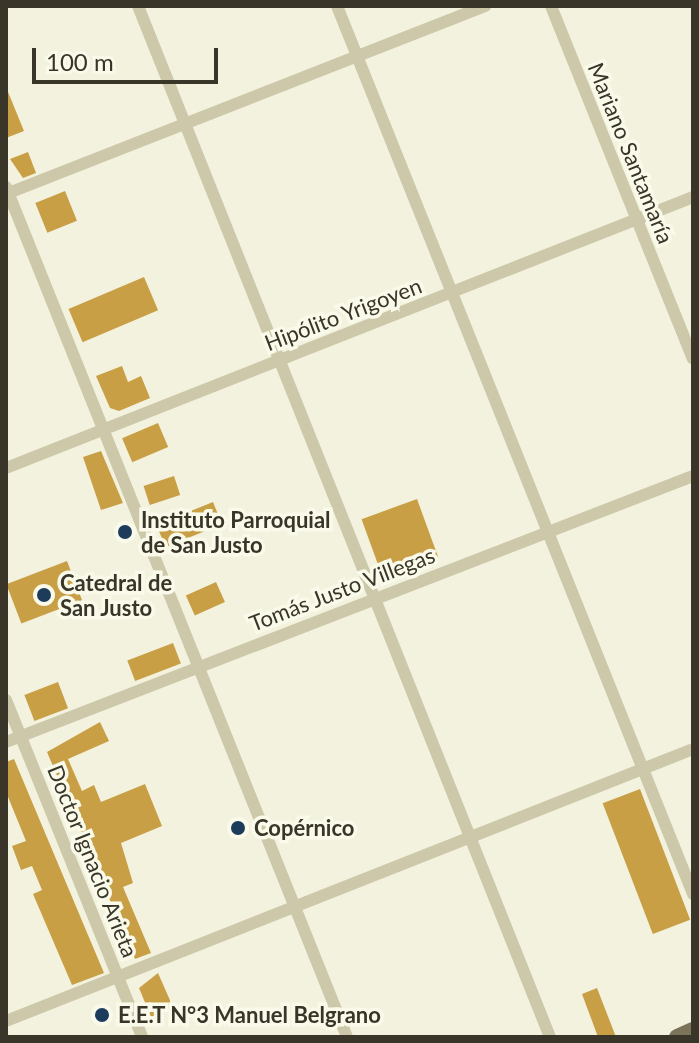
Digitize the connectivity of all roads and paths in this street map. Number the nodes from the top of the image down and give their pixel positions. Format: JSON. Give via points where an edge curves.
{"nodes":[{"id":1,"x":138,"y":6,"type":"edge"},
{"id":2,"x":337,"y":6,"type":"edge"},
{"id":3,"x":485,"y":6,"type":"edge"},
{"id":4,"x":551,"y":6,"type":"edge"},
{"id":5,"x":358,"y":57,"type":"junction"},
{"id":6,"x":183,"y":123,"type":"junction"},
{"id":7,"x":7,"y":191,"type":"edge"},
{"id":8,"x":693,"y":197,"type":"edge"},
{"id":9,"x":636,"y":219,"type":"junction"},
{"id":10,"x":454,"y":293,"type":"junction"},
{"id":11,"x":693,"y":359,"type":"edge"},
{"id":12,"x":277,"y":361,"type":"junction"},
{"id":13,"x":103,"y":429,"type":"junction"},
{"id":14,"x":6,"y":468,"type":"edge"},
{"id":15,"x":693,"y":476,"type":"edge"},
{"id":16,"x":547,"y":531,"type":"junction"},
{"id":17,"x":374,"y":599,"type":"junction"},
{"id":18,"x":198,"y":666,"type":"junction"},
{"id":19,"x":6,"y":700,"type":"edge"},
{"id":20,"x":20,"y":736,"type":"junction"},
{"id":21,"x":6,"y":742,"type":"edge"},
{"id":22,"x":693,"y":749,"type":"edge"},
{"id":23,"x":643,"y":769,"type":"junction"},
{"id":24,"x":474,"y":842,"type":"junction"},
{"id":25,"x":693,"y":894,"type":"edge"},
{"id":26,"x":295,"y":907,"type":"junction"},
{"id":27,"x":118,"y":977,"type":"junction"},
{"id":28,"x":6,"y":1021,"type":"edge"},
{"id":29,"x":693,"y":1030,"type":"edge"},
{"id":30,"x":142,"y":1037,"type":"edge"},
{"id":31,"x":347,"y":1037,"type":"edge"},
{"id":32,"x":550,"y":1037,"type":"edge"},
{"id":33,"x":677,"y":1037,"type":"edge"}],
"edges":[{"from":1,"to":6,"type":"street"},
{"from":2,"to":5,"type":"street"},
{"from":3,"to":5,"type":"street"},
{"from":4,"to":9,"type":"street","name":"Mariano Santamaría"},
{"from":5,"to":6,"type":"street"},
{"from":5,"to":10,"type":"street"},
{"from":6,"to":7,"type":"street"},
{"from":6,"to":12,"type":"street"},
{"from":7,"to":13,"type":"street"},
{"from":8,"to":9,"type":"street","name":"Hipólito Yrigoyen"},
{"from":9,"to":10,"type":"street","name":"Hipólito Yrigoyen"},
{"from":9,"to":11,"type":"street","name":"Mariano Santamaría"},
{"from":10,"to":12,"type":"street","name":"Hipólito Yrigoyen"},
{"from":10,"to":16,"type":"street"},
{"from":12,"to":13,"type":"street","name":"Hipólito Yrigoyen"},
{"from":12,"to":17,"type":"street"},
{"from":13,"to":14,"type":"street","name":"Hipólito Yrigoyen"},
{"from":13,"to":18,"type":"street"},
{"from":15,"to":16,"type":"street","name":"Tomás Justo Villegas"},
{"from":16,"to":17,"type":"street","name":"Tomás Justo Villegas"},
{"from":16,"to":23,"type":"street"},
{"from":17,"to":18,"type":"street","name":"Tomás Justo Villegas"},
{"from":17,"to":24,"type":"street"},
{"from":18,"to":20,"type":"street","name":"Tomás Justo Villegas"},
{"from":18,"to":26,"type":"street"},
{"from":19,"to":20,"type":"street","name":"Doctor Ignacio Arieta"},
{"from":20,"to":21,"type":"street","name":"Tomás Justo Villegas"},
{"from":20,"to":27,"type":"street","name":"Doctor Ignacio Arieta"},
{"from":22,"to":23,"type":"street"},
{"from":23,"to":24,"type":"street"},
{"from":23,"to":25,"type":"street"},
{"from":24,"to":26,"type":"street"},
{"from":24,"to":32,"type":"street"},
{"from":26,"to":27,"type":"street"},
{"from":26,"to":31,"type":"street"},
{"from":27,"to":28,"type":"street"},
{"from":27,"to":30,"type":"street","name":"Doctor Ignacio Arieta"},
{"from":29,"to":33,"type":"main road"}]}
